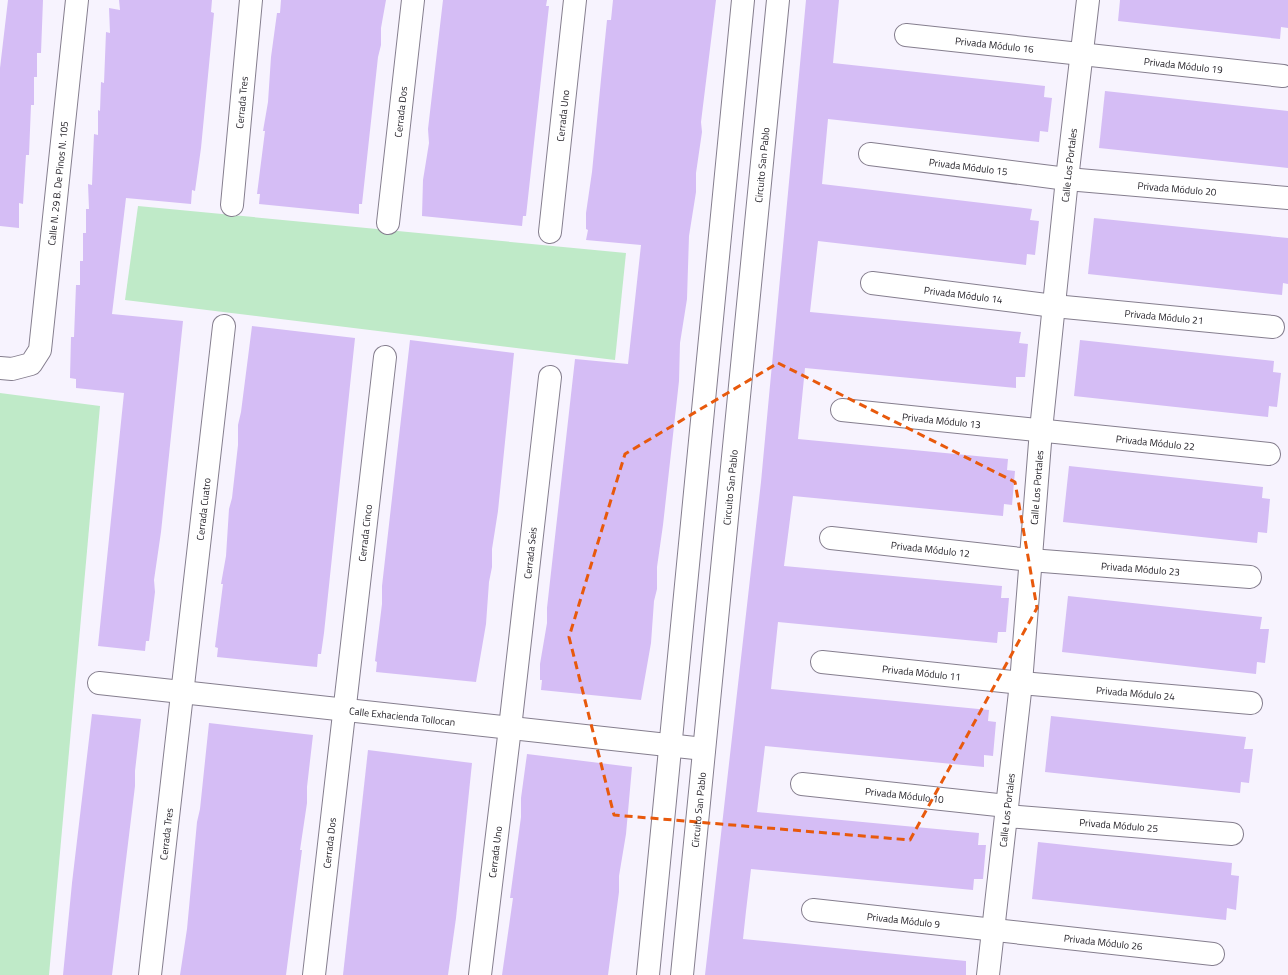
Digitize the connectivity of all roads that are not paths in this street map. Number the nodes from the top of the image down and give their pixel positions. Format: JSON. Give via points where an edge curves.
{"nodes":[{"id":1,"x":76,"y":0,"type":"edge"},
{"id":2,"x":251,"y":0,"type":"edge"},
{"id":3,"x":413,"y":0,"type":"edge"},
{"id":4,"x":575,"y":0,"type":"edge"},
{"id":5,"x":743,"y":0,"type":"edge"},
{"id":6,"x":778,"y":0,"type":"edge"},
{"id":7,"x":1088,"y":0,"type":"edge"},
{"id":8,"x":906,"y":35,"type":"dead end"},
{"id":9,"x":1083,"y":55,"type":"junction"},
{"id":10,"x":1284,"y":76,"type":"dead end"},
{"id":11,"x":870,"y":154,"type":"dead end"},
{"id":12,"x":1067,"y":179,"type":"junction"},
{"id":13,"x":1288,"y":198,"type":"edge"},
{"id":14,"x":232,"y":204,"type":"dead end"},
{"id":15,"x":388,"y":223,"type":"dead end"},
{"id":16,"x":550,"y":232,"type":"dead end"},
{"id":17,"x":872,"y":283,"type":"dead end"},
{"id":18,"x":1054,"y":306,"type":"junction"},
{"id":19,"x":224,"y":326,"type":"dead end"},
{"id":20,"x":1273,"y":327,"type":"dead end"},
{"id":21,"x":385,"y":356,"type":"dead end"},
{"id":22,"x":0,"y":368,"type":"edge"},
{"id":23,"x":550,"y":377,"type":"dead end"},
{"id":24,"x":842,"y":410,"type":"dead end"},
{"id":25,"x":1041,"y":430,"type":"junction"},
{"id":26,"x":1269,"y":454,"type":"dead end"},
{"id":27,"x":831,"y":538,"type":"dead end"},
{"id":28,"x":1030,"y":560,"type":"junction"},
{"id":29,"x":1250,"y":578,"type":"dead end"},
{"id":30,"x":822,"y":662,"type":"dead end"},
{"id":31,"x":100,"y":683,"type":"dead end"},
{"id":32,"x":1021,"y":683,"type":"junction"},
{"id":33,"x":183,"y":692,"type":"junction"},
{"id":34,"x":1251,"y":703,"type":"dead end"},
{"id":35,"x":345,"y":710,"type":"junction"},
{"id":36,"x":510,"y":728,"type":"junction"},
{"id":37,"x":671,"y":746,"type":"junction"},
{"id":38,"x":704,"y":750,"type":"junction"},
{"id":39,"x":802,"y":784,"type":"dead end"},
{"id":40,"x":1007,"y":811,"type":"junction"},
{"id":41,"x":1232,"y":834,"type":"dead end"},
{"id":42,"x":813,"y":910,"type":"dead end"},
{"id":43,"x":993,"y":930,"type":"junction"},
{"id":44,"x":652,"y":942,"type":"junction"},
{"id":45,"x":684,"y":948,"type":"junction"},
{"id":46,"x":1213,"y":954,"type":"dead end"},
{"id":47,"x":150,"y":975,"type":"edge"},
{"id":48,"x":314,"y":975,"type":"edge"},
{"id":49,"x":480,"y":975,"type":"edge"},
{"id":50,"x":648,"y":975,"type":"edge"},
{"id":51,"x":682,"y":975,"type":"edge"},
{"id":52,"x":988,"y":975,"type":"edge"}],
"edges":[{"from":1,"to":22,"type":"street","name":"Calle N. 29 B. De Pinos N. 105","via":[[40,350],[31,364],[12,369]]},
{"from":2,"to":14,"type":"street","name":"Cerrada Tres"},
{"from":3,"to":15,"type":"street","name":"Cerrada Dos"},
{"from":4,"to":16,"type":"street","name":"Cerrada Uno"},
{"from":5,"to":37,"type":"street"},
{"from":6,"to":38,"type":"street","name":"Circuito San Pablo"},
{"from":7,"to":9,"type":"street","name":"Calle Los Portales"},
{"from":8,"to":9,"type":"street","name":"Privada Módulo 16"},
{"from":9,"to":10,"type":"street","name":"Privada Módulo 19"},
{"from":9,"to":12,"type":"street","name":"Calle Los Portales"},
{"from":11,"to":12,"type":"street","name":"Privada Módulo 15"},
{"from":12,"to":13,"type":"street","name":"Privada Módulo 20"},
{"from":12,"to":18,"type":"street","name":"Calle Los Portales"},
{"from":17,"to":18,"type":"street","name":"Privada Módulo 14"},
{"from":18,"to":20,"type":"street","name":"Privada Módulo 21"},
{"from":18,"to":25,"type":"street","name":"Calle Los Portales"},
{"from":19,"to":33,"type":"street","name":"Cerrada Cuatro"},
{"from":21,"to":35,"type":"street","name":"Cerrada Cinco"},
{"from":23,"to":36,"type":"street","name":"Cerrada Seis"},
{"from":24,"to":25,"type":"street","name":"Privada Módulo 13"},
{"from":25,"to":26,"type":"street","name":"Privada Módulo 22"},
{"from":25,"to":28,"type":"street","name":"Calle Los Portales"},
{"from":27,"to":28,"type":"street","name":"Privada Módulo 12"},
{"from":28,"to":29,"type":"street","name":"Privada Módulo 23"},
{"from":28,"to":32,"type":"street","name":"Calle Los Portales"},
{"from":30,"to":32,"type":"street","name":"Privada Módulo 11"},
{"from":31,"to":33,"type":"street","name":"Calle Exhacienda Tollocan"},
{"from":32,"to":34,"type":"street","name":"Privada Módulo 24"},
{"from":32,"to":40,"type":"street","name":"Calle Los Portales"},
{"from":33,"to":35,"type":"street","name":"Calle Exhacienda Tollocan"},
{"from":33,"to":47,"type":"street","name":"Cerrada Tres"},
{"from":35,"to":36,"type":"street","name":"Calle Exhacienda Tollocan"},
{"from":35,"to":48,"type":"street","name":"Cerrada Dos"},
{"from":36,"to":37,"type":"street","name":"Calle Exhacienda Tollocan"},
{"from":36,"to":49,"type":"street","name":"Cerrada Uno"},
{"from":37,"to":38,"type":"street","name":"Calle Exhacienda Tollocan"},
{"from":37,"to":44,"type":"street"},
{"from":38,"to":45,"type":"street","name":"Circuito San Pablo"},
{"from":39,"to":40,"type":"street","name":"Privada Módulo 10"},
{"from":40,"to":41,"type":"street","name":"Privada Módulo 25"},
{"from":40,"to":43,"type":"street","name":"Calle Los Portales"},
{"from":42,"to":43,"type":"street","name":"Privada Módulo 9"},
{"from":43,"to":46,"type":"street","name":"Privada Módulo 26"},
{"from":43,"to":52,"type":"street","name":"Calle Los Portales"},
{"from":44,"to":45,"type":"street"},
{"from":44,"to":50,"type":"street"},
{"from":45,"to":51,"type":"street","name":"Circuito San Pablo"}]}
